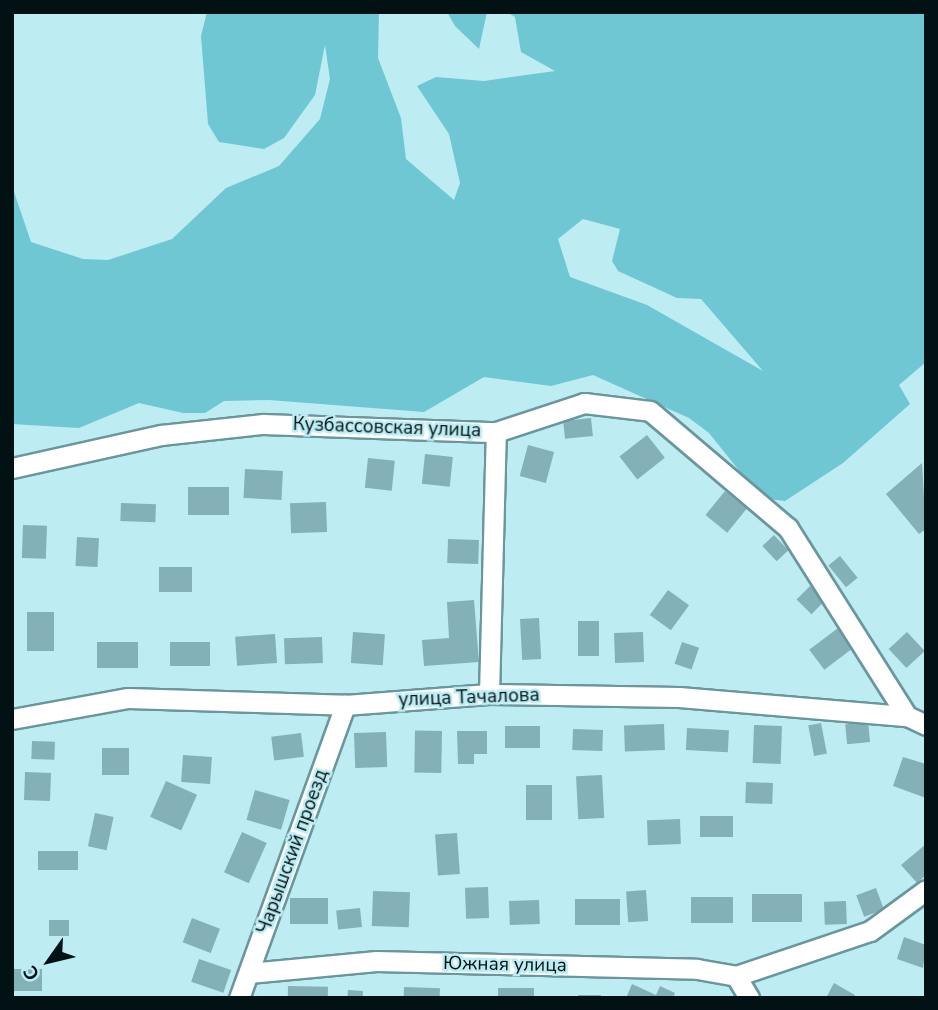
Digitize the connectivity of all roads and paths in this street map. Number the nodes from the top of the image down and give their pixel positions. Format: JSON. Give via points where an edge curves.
{"nodes":[{"id":1,"x":496,"y":432,"type":"junction"},
{"id":2,"x":12,"y":468,"type":"edge"},
{"id":3,"x":489,"y":694,"type":"junction"},
{"id":4,"x":345,"y":705,"type":"junction"},
{"id":5,"x":907,"y":716,"type":"junction"},
{"id":6,"x":12,"y":719,"type":"edge"},
{"id":7,"x":926,"y":725,"type":"edge"},
{"id":8,"x":926,"y":890,"type":"edge"},
{"id":9,"x":249,"y":973,"type":"junction"},
{"id":10,"x":736,"y":976,"type":"junction"},
{"id":11,"x":239,"y":998,"type":"edge"},
{"id":12,"x":749,"y":998,"type":"edge"}],
"edges":[{"from":1,"to":2,"type":"street","name":"Кузбассовская улица","via":[[264,424],[161,435]]},
{"from":1,"to":3,"type":"street"},
{"from":1,"to":5,"type":"street","name":"Кузбассовская улица","via":[[584,403],[650,411],[788,528]]},
{"from":3,"to":4,"type":"street","name":"улица Тачалова"},
{"from":3,"to":5,"type":"street","name":"улица Тачалова","via":[[679,696]]},
{"from":4,"to":6,"type":"street","name":"улица Тачалова","via":[[128,698]]},
{"from":4,"to":9,"type":"street","name":"Чарышский проезд"},
{"from":5,"to":7,"type":"street","name":"улица Тачалова"},
{"from":8,"to":10,"type":"street","via":[[870,931]]},
{"from":9,"to":10,"type":"street","name":"Южная улица","via":[[376,961],[697,969]]},
{"from":9,"to":11,"type":"street","name":"Чарышский проезд"},
{"from":10,"to":12,"type":"street"}]}
